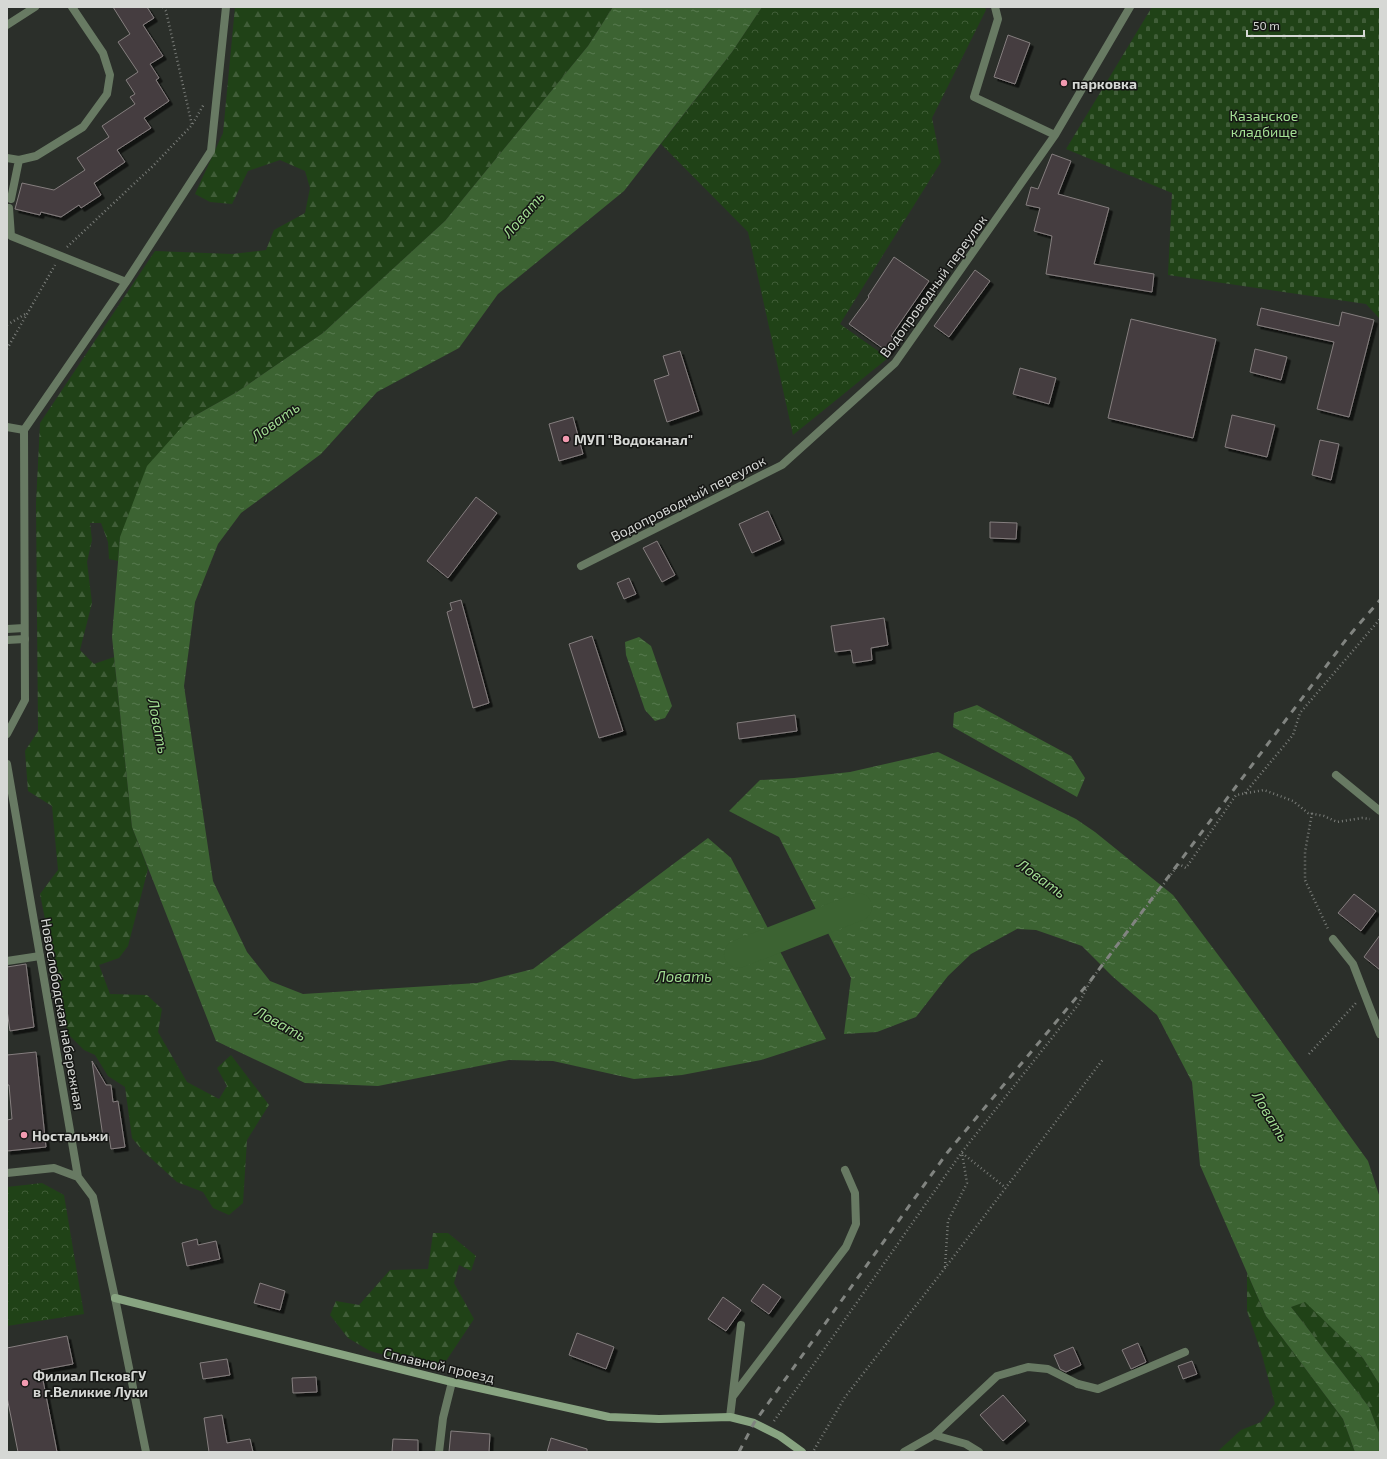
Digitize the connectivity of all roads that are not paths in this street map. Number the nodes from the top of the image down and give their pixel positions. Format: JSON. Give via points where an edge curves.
{"nodes":[{"id":1,"x":35,"y":7,"type":"edge"},
{"id":2,"x":72,"y":7,"type":"edge"},
{"id":3,"x":226,"y":7,"type":"edge"},
{"id":4,"x":994,"y":7,"type":"edge"},
{"id":5,"x":1130,"y":7,"type":"edge"},
{"id":6,"x":7,"y":24,"type":"edge"},
{"id":7,"x":1055,"y":135,"type":"junction"},
{"id":8,"x":7,"y":158,"type":"edge"},
{"id":9,"x":19,"y":160,"type":"junction"},
{"id":10,"x":11,"y":199,"type":"dead end"},
{"id":11,"x":9,"y":208,"type":"dead end"},
{"id":12,"x":126,"y":282,"type":"junction"},
{"id":13,"x":7,"y":427,"type":"edge"},
{"id":14,"x":24,"y":430,"type":"junction"},
{"id":15,"x":581,"y":566,"type":"dead end"},
{"id":16,"x":24,"y":628,"type":"junction"},
{"id":17,"x":7,"y":629,"type":"edge"},
{"id":18,"x":25,"y":638,"type":"junction"},
{"id":19,"x":7,"y":640,"type":"edge"},
{"id":20,"x":7,"y":734,"type":"edge"},
{"id":21,"x":7,"y":764,"type":"edge"},
{"id":22,"x":1336,"y":775,"type":"dead end"},
{"id":23,"x":1380,"y":811,"type":"edge"},
{"id":24,"x":1333,"y":939,"type":"road end"},
{"id":25,"x":40,"y":956,"type":"junction"},
{"id":26,"x":7,"y":961,"type":"edge"},
{"id":27,"x":1380,"y":1034,"type":"edge"},
{"id":28,"x":844,"y":1170,"type":"dead end"},
{"id":29,"x":7,"y":1173,"type":"edge"},
{"id":30,"x":78,"y":1177,"type":"junction"},
{"id":31,"x":115,"y":1298,"type":"junction"},
{"id":32,"x":741,"y":1325,"type":"dead end"},
{"id":33,"x":1185,"y":1352,"type":"dead end"},
{"id":34,"x":452,"y":1382,"type":"junction"},
{"id":35,"x":733,"y":1396,"type":"junction"},
{"id":36,"x":730,"y":1417,"type":"junction"},
{"id":37,"x":934,"y":1435,"type":"junction"},
{"id":38,"x":146,"y":1452,"type":"edge"},
{"id":39,"x":439,"y":1452,"type":"edge"},
{"id":40,"x":802,"y":1452,"type":"edge"},
{"id":41,"x":904,"y":1452,"type":"edge"},
{"id":42,"x":979,"y":1452,"type":"edge"}],
"edges":[{"from":1,"to":6,"type":"street"},
{"from":2,"to":9,"type":"street","via":[[103,53],[110,75],[107,94],[84,128],[36,156]]},
{"from":3,"to":12,"type":"street","via":[[211,151]]},
{"from":4,"to":7,"type":"street","via":[[998,19],[974,96]]},
{"from":5,"to":7,"type":"street","name":"Водопроводный переулок"},
{"from":7,"to":15,"type":"street","name":"Водопроводный переулок","via":[[895,363],[782,465]]},
{"from":8,"to":9,"type":"street"},
{"from":9,"to":10,"type":"street"},
{"from":11,"to":12,"type":"street","via":[[11,236]]},
{"from":12,"to":14,"type":"street"},
{"from":13,"to":14,"type":"street"},
{"from":14,"to":16,"type":"street"},
{"from":16,"to":17,"type":"street"},
{"from":16,"to":18,"type":"street"},
{"from":18,"to":19,"type":"street"},
{"from":18,"to":20,"type":"street","via":[[25,700]]},
{"from":21,"to":25,"type":"street","name":"Новослободская набережная"},
{"from":22,"to":23,"type":"street"},
{"from":24,"to":27,"type":"street","via":[[1353,964]]},
{"from":25,"to":26,"type":"street"},
{"from":25,"to":30,"type":"street","name":"Новослободская набережная"},
{"from":28,"to":35,"type":"street","via":[[855,1193],[856,1224],[846,1247]]},
{"from":29,"to":30,"type":"street","via":[[54,1168]]},
{"from":30,"to":31,"type":"street","name":"Новослободская набережная","via":[[93,1197]]},
{"from":31,"to":34,"type":"street","name":"Сплавной проезд"},
{"from":31,"to":38,"type":"street","name":"Новослободская набережная"},
{"from":32,"to":35,"type":"street"},
{"from":33,"to":37,"type":"street","via":[[1098,1389],[1078,1384],[1048,1369],[1028,1366],[997,1376]]},
{"from":34,"to":36,"type":"street","name":"Сплавной проезд","via":[[609,1417]]},
{"from":34,"to":39,"type":"street","via":[[443,1418]]},
{"from":35,"to":36,"type":"street"},
{"from":36,"to":40,"type":"street","name":"Сплавной проезд","via":[[754,1423],[780,1436]]},
{"from":37,"to":41,"type":"street"},
{"from":37,"to":42,"type":"street","via":[[966,1444]]}]}
